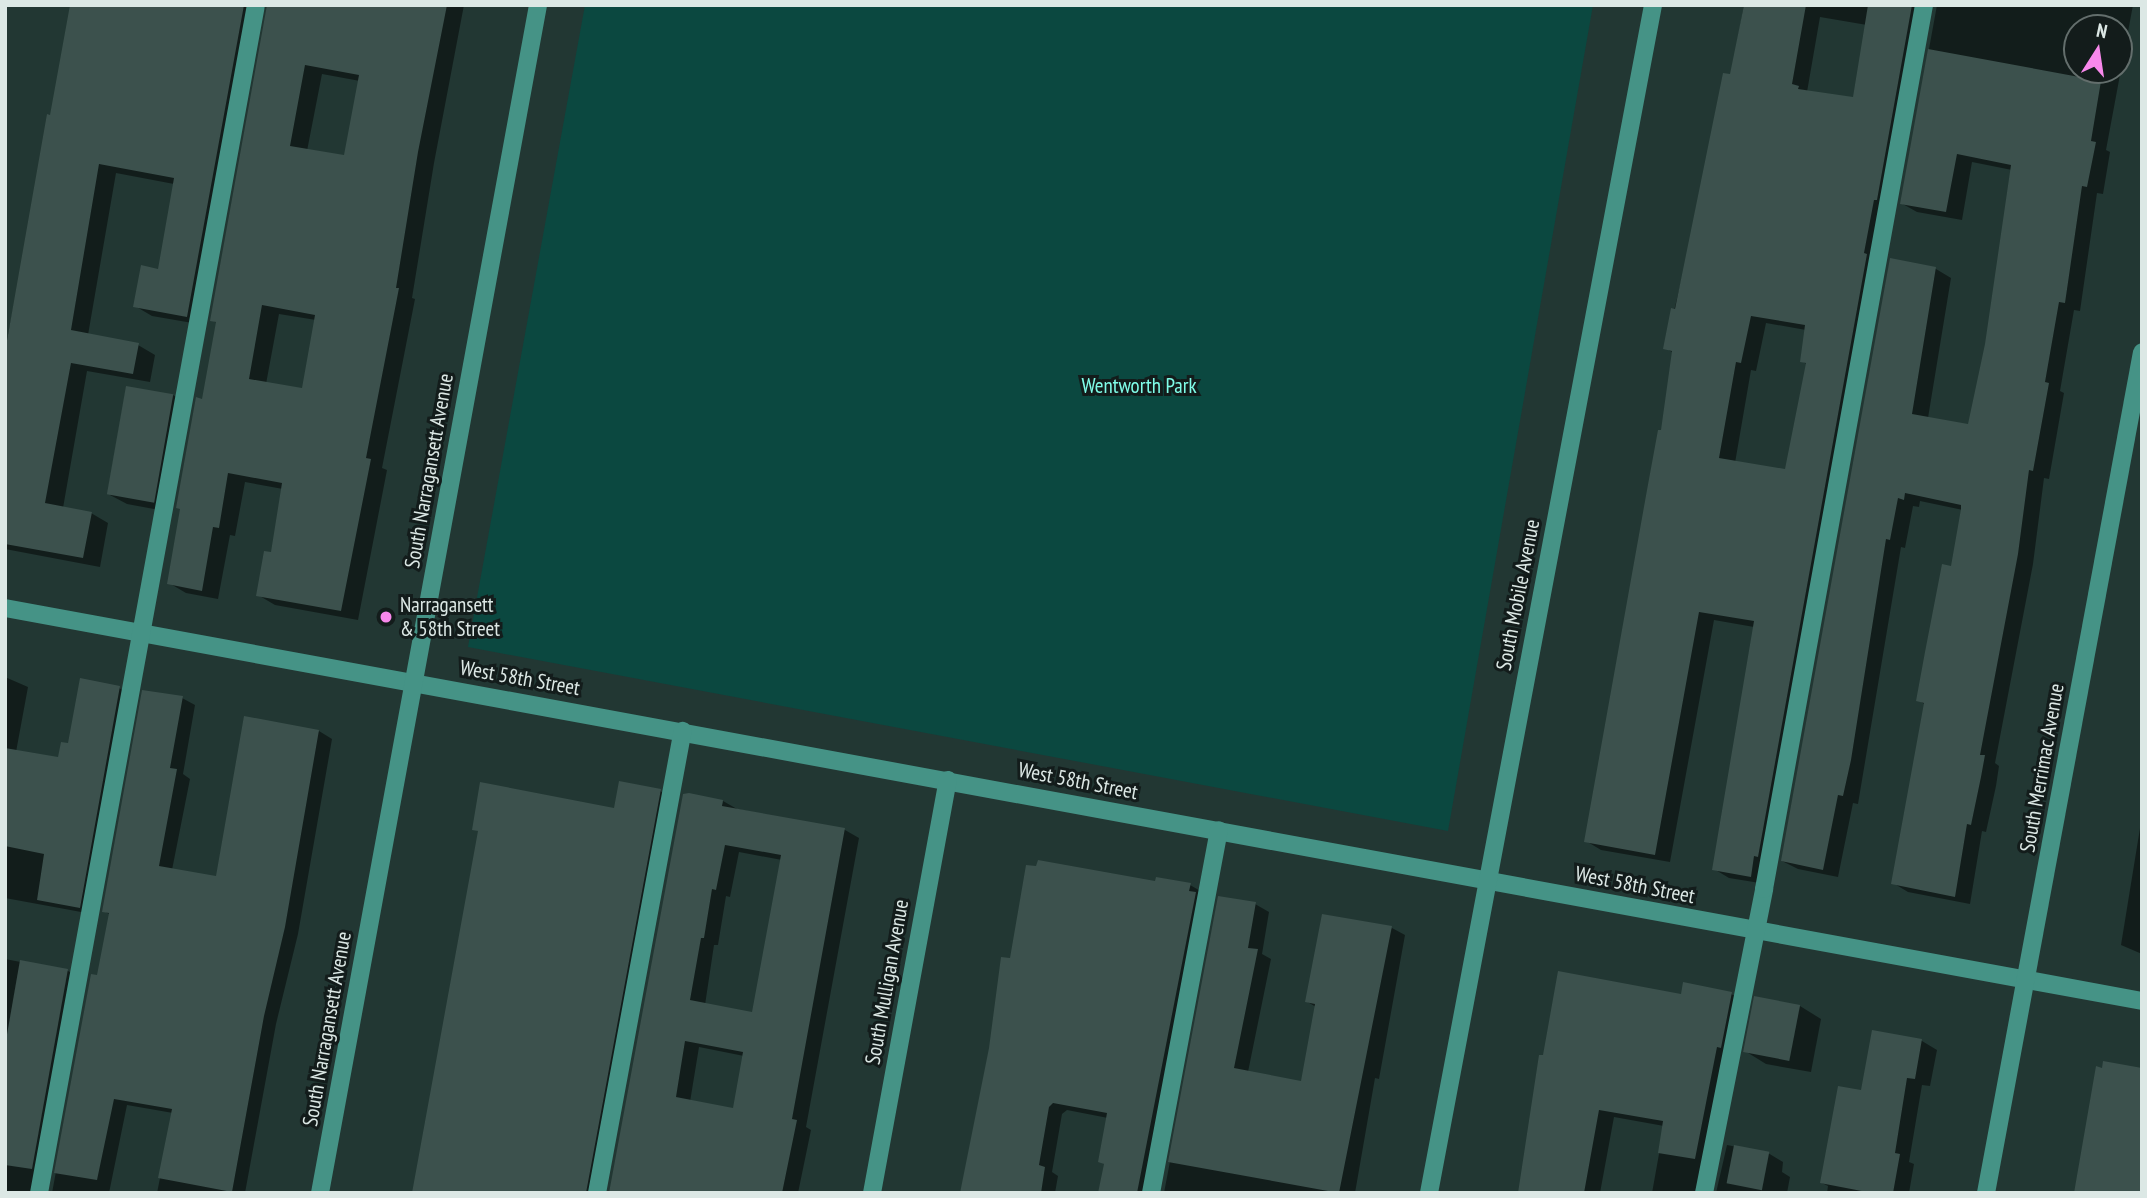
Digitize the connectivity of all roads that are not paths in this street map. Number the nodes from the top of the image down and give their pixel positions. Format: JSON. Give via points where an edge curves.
{"nodes":[{"id":1,"x":256,"y":5,"type":"edge"},
{"id":2,"x":538,"y":5,"type":"edge"},
{"id":3,"x":1653,"y":5,"type":"edge"},
{"id":4,"x":1924,"y":5,"type":"edge"},
{"id":5,"x":2142,"y":352,"type":"edge"},
{"id":6,"x":5,"y":608,"type":"edge"},
{"id":7,"x":143,"y":633,"type":"junction"},
{"id":8,"x":414,"y":681,"type":"junction"},
{"id":9,"x":683,"y":731,"type":"junction"},
{"id":10,"x":948,"y":780,"type":"junction"},
{"id":11,"x":1219,"y":830,"type":"junction"},
{"id":12,"x":1488,"y":880,"type":"junction"},
{"id":13,"x":1755,"y":931,"type":"junction"},
{"id":14,"x":2026,"y":979,"type":"junction"},
{"id":15,"x":2142,"y":1000,"type":"edge"},
{"id":16,"x":38,"y":1193,"type":"edge"},
{"id":17,"x":320,"y":1193,"type":"edge"},
{"id":18,"x":597,"y":1193,"type":"edge"},
{"id":19,"x":872,"y":1193,"type":"edge"},
{"id":20,"x":1151,"y":1193,"type":"edge"},
{"id":21,"x":1429,"y":1193,"type":"edge"},
{"id":22,"x":1704,"y":1193,"type":"edge"},
{"id":23,"x":1986,"y":1193,"type":"edge"}],
"edges":[{"from":1,"to":7,"type":"street"},
{"from":2,"to":8,"type":"street","name":"South Narragansett Avenue"},
{"from":3,"to":12,"type":"street","name":"South Mobile Avenue"},
{"from":4,"to":13,"type":"street"},
{"from":5,"to":14,"type":"street","name":"South Merrimac Avenue"},
{"from":6,"to":7,"type":"street","name":"West 58th Street"},
{"from":7,"to":8,"type":"street","name":"West 58th Street"},
{"from":7,"to":16,"type":"street"},
{"from":8,"to":9,"type":"street","name":"West 58th Street"},
{"from":8,"to":17,"type":"street","name":"South Narragansett Avenue"},
{"from":9,"to":10,"type":"street","name":"West 58th Street"},
{"from":9,"to":18,"type":"street"},
{"from":10,"to":11,"type":"street","name":"West 58th Street"},
{"from":10,"to":19,"type":"street","name":"South Mulligan Avenue"},
{"from":11,"to":12,"type":"street","name":"West 58th Street"},
{"from":11,"to":20,"type":"street"},
{"from":12,"to":13,"type":"street","name":"West 58th Street"},
{"from":12,"to":21,"type":"street","name":"South Mobile Avenue"},
{"from":13,"to":14,"type":"street","name":"West 58th Street"},
{"from":13,"to":22,"type":"street"},
{"from":14,"to":15,"type":"street","name":"West 58th Street"},
{"from":14,"to":23,"type":"street","name":"South Merrimac Avenue"}]}
